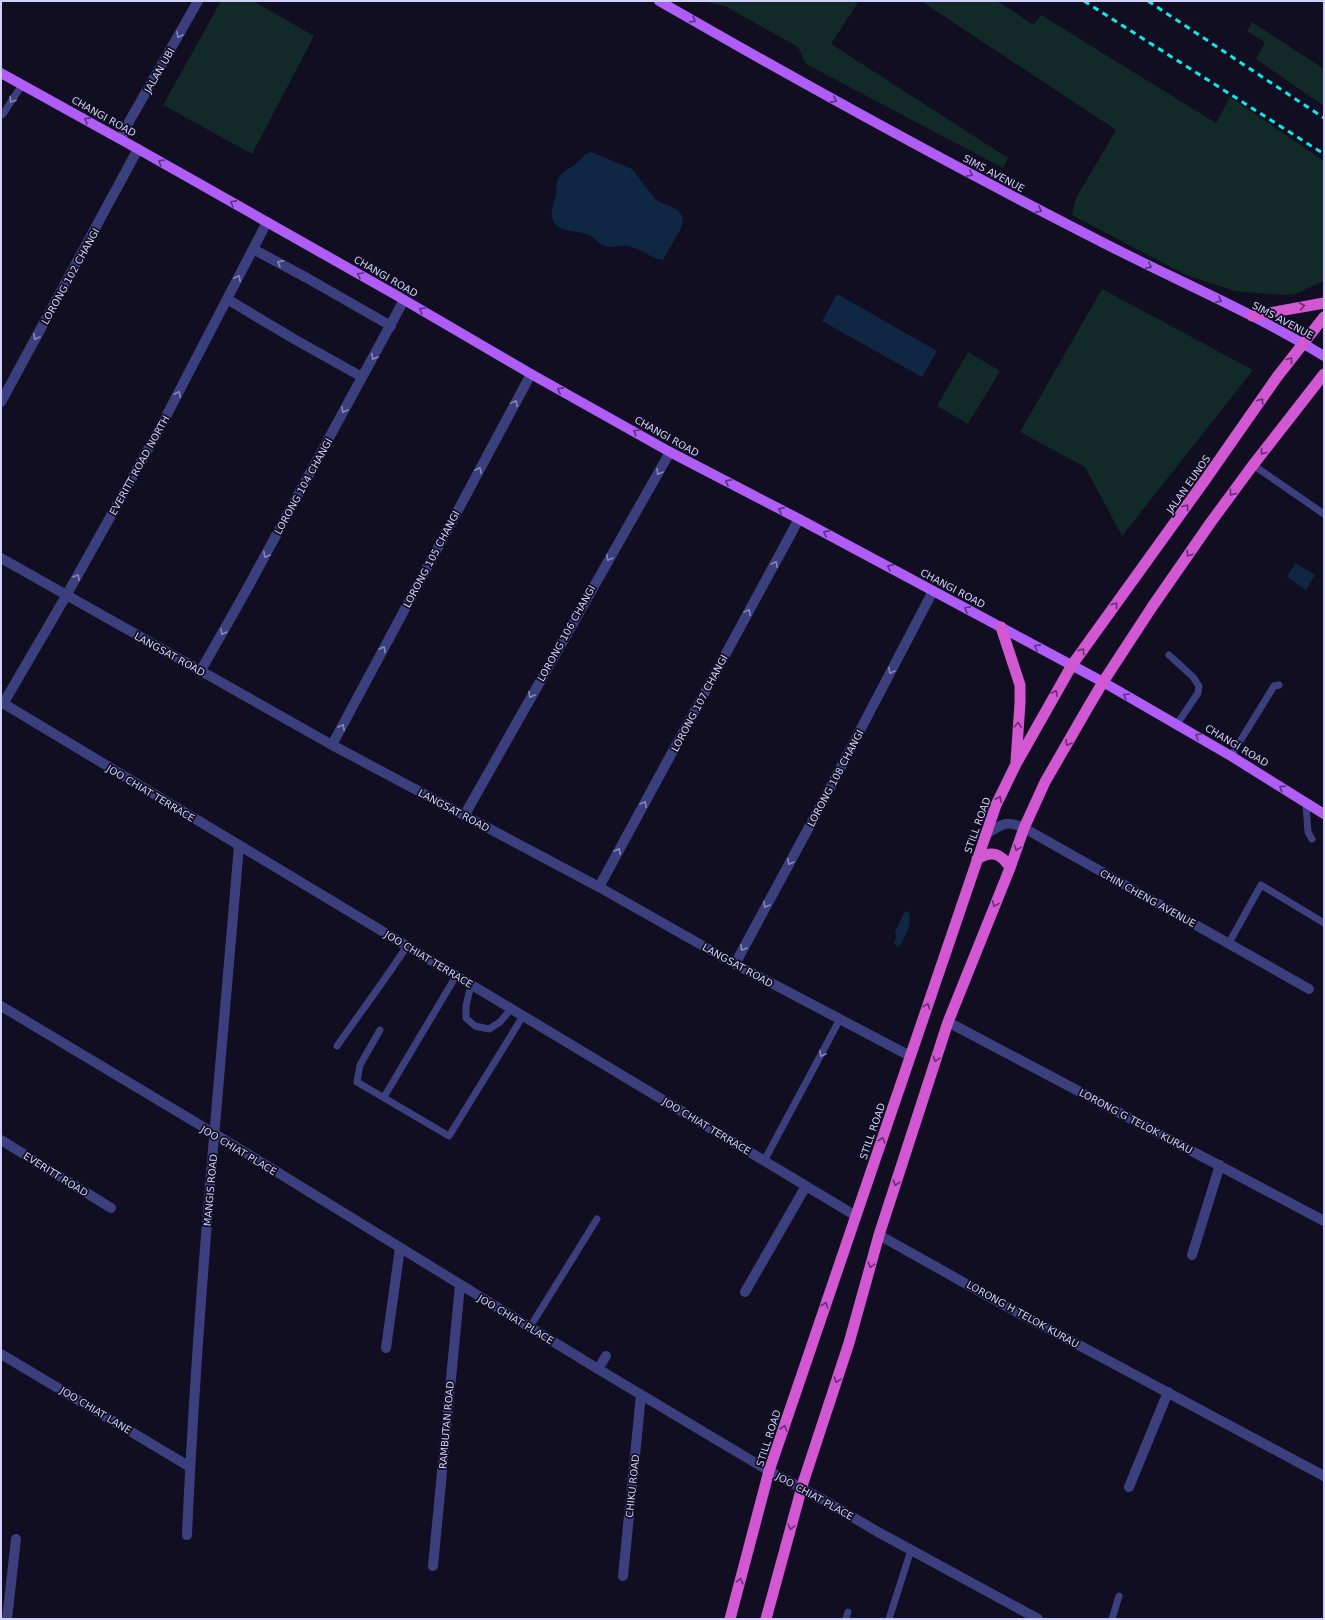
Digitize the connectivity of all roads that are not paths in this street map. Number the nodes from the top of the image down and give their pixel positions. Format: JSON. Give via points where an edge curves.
{"nodes":[{"id":1,"x":198,"y":1,"type":"edge"},
{"id":2,"x":659,"y":1,"type":"edge"},
{"id":3,"x":1,"y":73,"type":"edge"},
{"id":4,"x":22,"y":85,"type":"junction"},
{"id":5,"x":1,"y":115,"type":"edge"},
{"id":6,"x":121,"y":139,"type":"junction"},
{"id":7,"x":138,"y":149,"type":"junction"},
{"id":8,"x":267,"y":222,"type":"junction"},
{"id":9,"x":253,"y":249,"type":"junction"},
{"id":10,"x":227,"y":299,"type":"junction"},
{"id":11,"x":404,"y":300,"type":"junction"},
{"id":12,"x":1324,"y":303,"type":"edge"},
{"id":13,"x":1252,"y":316,"type":"junction"},
{"id":14,"x":1324,"y":316,"type":"edge"},
{"id":15,"x":391,"y":326,"type":"junction"},
{"id":16,"x":1303,"y":343,"type":"junction"},
{"id":17,"x":1324,"y":356,"type":"edge"},
{"id":18,"x":531,"y":374,"type":"junction"},
{"id":19,"x":1324,"y":374,"type":"edge"},
{"id":20,"x":362,"y":377,"type":"junction"},
{"id":21,"x":1,"y":402,"type":"edge"},
{"id":22,"x":670,"y":452,"type":"junction"},
{"id":23,"x":1253,"y":465,"type":"junction"},
{"id":24,"x":1324,"y":514,"type":"edge"},
{"id":25,"x":799,"y":519,"type":"junction"},
{"id":26,"x":1,"y":558,"type":"edge"},
{"id":27,"x":933,"y":591,"type":"junction"},
{"id":28,"x":66,"y":596,"type":"junction"},
{"id":29,"x":1001,"y":627,"type":"junction"},
{"id":30,"x":1169,"y":655,"type":"dead end"},
{"id":31,"x":1072,"y":665,"type":"junction"},
{"id":32,"x":200,"y":672,"type":"junction"},
{"id":33,"x":1103,"y":682,"type":"junction"},
{"id":34,"x":1279,"y":685,"type":"dead end"},
{"id":35,"x":2,"y":703,"type":"edge"},
{"id":36,"x":1178,"y":724,"type":"junction"},
{"id":37,"x":332,"y":745,"type":"junction"},
{"id":38,"x":1231,"y":756,"type":"junction"},
{"id":39,"x":1016,"y":764,"type":"junction"},
{"id":40,"x":1306,"y":804,"type":"junction"},
{"id":41,"x":1324,"y":814,"type":"edge"},
{"id":42,"x":464,"y":816,"type":"junction"},
{"id":43,"x":1024,"y":828,"type":"junction"},
{"id":44,"x":985,"y":835,"type":"junction"},
{"id":45,"x":1312,"y":840,"type":"dead end"},
{"id":46,"x":239,"y":845,"type":"junction"},
{"id":47,"x":977,"y":859,"type":"junction"},
{"id":48,"x":1010,"y":868,"type":"junction"},
{"id":49,"x":599,"y":887,"type":"junction"},
{"id":50,"x":1324,"y":923,"type":"edge"},
{"id":51,"x":1229,"y":943,"type":"junction"},
{"id":52,"x":407,"y":946,"type":"junction"},
{"id":53,"x":734,"y":964,"type":"junction"},
{"id":54,"x":456,"y":976,"type":"junction"},
{"id":55,"x":471,"y":985,"type":"junction"},
{"id":56,"x":1309,"y":989,"type":"dead end"},
{"id":57,"x":1,"y":1006,"type":"edge"},
{"id":58,"x":511,"y":1009,"type":"junction"},
{"id":59,"x":523,"y":1016,"type":"junction"},
{"id":60,"x":840,"y":1019,"type":"junction"},
{"id":61,"x":948,"y":1022,"type":"junction"},
{"id":62,"x":380,"y":1030,"type":"dead end"},
{"id":63,"x":337,"y":1046,"type":"dead end"},
{"id":64,"x":910,"y":1056,"type":"junction"},
{"id":65,"x":384,"y":1098,"type":"junction"},
{"id":66,"x":215,"y":1134,"type":"junction"},
{"id":67,"x":1,"y":1140,"type":"edge"},
{"id":68,"x":764,"y":1161,"type":"junction"},
{"id":69,"x":1220,"y":1165,"type":"junction"},
{"id":70,"x":806,"y":1186,"type":"junction"},
{"id":71,"x":111,"y":1208,"type":"dead end"},
{"id":72,"x":856,"y":1216,"type":"junction"},
{"id":73,"x":597,"y":1219,"type":"dead end"},
{"id":74,"x":1324,"y":1221,"type":"edge"},
{"id":75,"x":879,"y":1235,"type":"junction"},
{"id":76,"x":400,"y":1248,"type":"junction"},
{"id":77,"x":1192,"y":1255,"type":"dead end"},
{"id":78,"x":460,"y":1285,"type":"junction"},
{"id":79,"x":745,"y":1292,"type":"dead end"},
{"id":80,"x":530,"y":1327,"type":"junction"},
{"id":81,"x":386,"y":1348,"type":"dead end"},
{"id":82,"x":1,"y":1354,"type":"edge"},
{"id":83,"x":606,"y":1356,"type":"dead end"},
{"id":84,"x":598,"y":1369,"type":"junction"},
{"id":85,"x":1168,"y":1392,"type":"junction"},
{"id":86,"x":641,"y":1395,"type":"junction"},
{"id":87,"x":190,"y":1467,"type":"junction"},
{"id":88,"x":769,"y":1472,"type":"junction"},
{"id":89,"x":1324,"y":1476,"type":"edge"},
{"id":90,"x":1129,"y":1487,"type":"dead end"},
{"id":91,"x":802,"y":1489,"type":"junction"},
{"id":92,"x":187,"y":1535,"type":"dead end"},
{"id":93,"x":16,"y":1539,"type":"dead end"},
{"id":94,"x":912,"y":1550,"type":"junction"},
{"id":95,"x":433,"y":1566,"type":"dead end"},
{"id":96,"x":623,"y":1576,"type":"dead end"},
{"id":97,"x":1119,"y":1596,"type":"dead end"},
{"id":98,"x":7,"y":1619,"type":"edge"},
{"id":99,"x":730,"y":1619,"type":"edge"},
{"id":100,"x":766,"y":1619,"type":"edge"},
{"id":101,"x":889,"y":1619,"type":"edge"},
{"id":102,"x":1038,"y":1619,"type":"edge"},
{"id":103,"x":1112,"y":1619,"type":"edge"}],
"edges":[{"from":1,"to":6,"type":"street","name":"JALAN UBI","one_way":true},
{"from":2,"to":13,"type":"main road","name":"SIMS AVENUE","one_way":true,"via":[[799,82],[1004,192]]},
{"from":3,"to":4,"type":"main road","name":"CHANGI ROAD"},
{"from":4,"to":5,"type":"lane","one_way":true},
{"from":6,"to":4,"type":"main road","name":"CHANGI ROAD","one_way":true},
{"from":6,"to":7,"type":"main road","name":"CHANGI ROAD"},
{"from":8,"to":7,"type":"main road","name":"CHANGI ROAD","one_way":true},
{"from":7,"to":21,"type":"street","name":"LORONG 102 CHANGI","one_way":true},
{"from":8,"to":9,"type":"street","name":"EVERITT ROAD NORTH"},
{"from":11,"to":8,"type":"main road","name":"CHANGI ROAD","one_way":true},
{"from":10,"to":9,"type":"street","name":"EVERITT ROAD NORTH","one_way":true},
{"from":15,"to":9,"type":"street","one_way":true},
{"from":10,"to":20,"type":"street"},
{"from":28,"to":10,"type":"street","name":"EVERITT ROAD NORTH","one_way":true,"via":[[160,428]]},
{"from":11,"to":15,"type":"street","name":"LORONG 104 CHANGI"},
{"from":18,"to":11,"type":"main road","name":"CHANGI ROAD","one_way":true},
{"from":13,"to":12,"type":"highway","one_way":true},
{"from":13,"to":16,"type":"main road","name":"SIMS AVENUE"},
{"from":14,"to":16,"type":"highway","name":"JALAN EUNOS"},
{"from":15,"to":20,"type":"street","name":"LORONG 104 CHANGI","one_way":true},
{"from":16,"to":17,"type":"main road","name":"SIMS AVENUE"},
{"from":31,"to":16,"type":"highway","name":"JALAN EUNOS","one_way":true},
{"from":22,"to":18,"type":"main road","name":"CHANGI ROAD","one_way":true},
{"from":37,"to":18,"type":"street","name":"LORONG 105 CHANGI","one_way":true},
{"from":19,"to":23,"type":"highway","one_way":true},
{"from":20,"to":32,"type":"street","name":"LORONG 104 CHANGI","one_way":true},
{"from":25,"to":22,"type":"main road","name":"CHANGI ROAD","one_way":true},
{"from":22,"to":42,"type":"street","name":"LORONG 106 CHANGI","one_way":true},
{"from":23,"to":24,"type":"lane"},
{"from":23,"to":33,"type":"highway","one_way":true,"via":[[1188,554]]},
{"from":27,"to":25,"type":"main road","name":"CHANGI ROAD","one_way":true},
{"from":49,"to":25,"type":"street","name":"LORONG 107 CHANGI","one_way":true},
{"from":26,"to":28,"type":"street","name":"LANGSAT ROAD"},
{"from":29,"to":27,"type":"main road","name":"CHANGI ROAD","one_way":true},
{"from":27,"to":53,"type":"street","name":"LORONG 108 CHANGI","one_way":true},
{"from":28,"to":32,"type":"street","name":"LANGSAT ROAD"},
{"from":28,"to":35,"type":"street","name":"EVERITT ROAD NORTH"},
{"from":31,"to":29,"type":"main road","name":"CHANGI ROAD","one_way":true},
{"from":39,"to":29,"type":"highway","one_way":true,"via":[[1020,685]]},
{"from":30,"to":36,"type":"lane","via":[[1199,686],[1198,693]]},
{"from":31,"to":33,"type":"main road","name":"CHANGI ROAD"},
{"from":39,"to":31,"type":"highway","name":"STILL ROAD","one_way":true},
{"from":32,"to":37,"type":"street","name":"LANGSAT ROAD"},
{"from":36,"to":33,"type":"main road","name":"CHANGI ROAD","one_way":true},
{"from":33,"to":43,"type":"highway","one_way":true,"via":[[1045,782]]},
{"from":34,"to":38,"type":"lane","via":[[1274,686]]},
{"from":35,"to":46,"type":"street","name":"JOO CHIAT TERRACE"},
{"from":38,"to":36,"type":"main road","name":"CHANGI ROAD","one_way":true},
{"from":37,"to":42,"type":"street","name":"LANGSAT ROAD"},
{"from":40,"to":38,"type":"main road","name":"CHANGI ROAD","one_way":true},
{"from":44,"to":39,"type":"highway","name":"STILL ROAD","one_way":true},
{"from":40,"to":41,"type":"main road","name":"CHANGI ROAD"},
{"from":40,"to":45,"type":"lane","via":[[1308,832]]},
{"from":42,"to":49,"type":"street","name":"LANGSAT ROAD"},
{"from":43,"to":44,"type":"street","name":"CHIN CHENG AVENUE","via":[[1015,824],[1002,824]]},
{"from":43,"to":48,"type":"highway","one_way":true},
{"from":43,"to":51,"type":"street","name":"CHIN CHENG AVENUE"},
{"from":44,"to":47,"type":"highway","name":"STILL ROAD"},
{"from":46,"to":52,"type":"street","name":"JOO CHIAT TERRACE"},
{"from":46,"to":66,"type":"street","name":"MANGIS ROAD"},
{"from":47,"to":48,"type":"highway","via":[[985,855],[998,855],[1006,860]]},
{"from":64,"to":47,"type":"highway","name":"STILL ROAD","one_way":true},
{"from":48,"to":61,"type":"highway","one_way":true},
{"from":49,"to":53,"type":"street","name":"LANGSAT ROAD"},
{"from":50,"to":51,"type":"lane","via":[[1261,885]]},
{"from":51,"to":56,"type":"street","name":"CHIN CHENG AVENUE"},
{"from":52,"to":54,"type":"street","name":"JOO CHIAT TERRACE"},
{"from":52,"to":63,"type":"lane","via":[[384,983]]},
{"from":53,"to":60,"type":"street","name":"LANGSAT ROAD"},
{"from":54,"to":55,"type":"street","name":"JOO CHIAT TERRACE"},
{"from":54,"to":65,"type":"lane"},
{"from":55,"to":58,"type":"street","name":"JOO CHIAT TERRACE"},
{"from":55,"to":58,"type":"lane","via":[[466,1018],[476,1026],[490,1029]]},
{"from":57,"to":66,"type":"street","name":"JOO CHIAT PLACE"},
{"from":58,"to":59,"type":"street","name":"JOO CHIAT TERRACE"},
{"from":59,"to":65,"type":"lane","via":[[449,1136]]},
{"from":59,"to":68,"type":"street","name":"JOO CHIAT TERRACE"},
{"from":60,"to":64,"type":"street","name":"LANGSAT ROAD"},
{"from":60,"to":68,"type":"lane","one_way":true},
{"from":61,"to":69,"type":"street","name":"LORONG G TELOK KURAU"},
{"from":61,"to":75,"type":"highway","one_way":true},
{"from":62,"to":65,"type":"lane","via":[[360,1065],[358,1082]]},
{"from":72,"to":64,"type":"highway","name":"STILL ROAD","one_way":true},
{"from":66,"to":76,"type":"street","name":"JOO CHIAT PLACE"},
{"from":66,"to":87,"type":"street","name":"MANGIS ROAD","via":[[208,1197]]},
{"from":67,"to":71,"type":"street","name":"EVERITT ROAD"},
{"from":68,"to":70,"type":"street","name":"JOO CHIAT TERRACE"},
{"from":69,"to":74,"type":"street","name":"LORONG G TELOK KURAU"},
{"from":69,"to":77,"type":"street"},
{"from":70,"to":72,"type":"street","name":"JOO CHIAT TERRACE"},
{"from":70,"to":79,"type":"street"},
{"from":88,"to":72,"type":"highway","name":"STILL ROAD","one_way":true},
{"from":73,"to":80,"type":"lane"},
{"from":75,"to":85,"type":"street","name":"LORONG H TELOK KURAU"},
{"from":75,"to":91,"type":"highway","one_way":true,"via":[[849,1343]]},
{"from":76,"to":78,"type":"street","name":"JOO CHIAT PLACE"},
{"from":76,"to":81,"type":"street"},
{"from":78,"to":80,"type":"street","name":"JOO CHIAT PLACE"},
{"from":78,"to":95,"type":"street","name":"RAMBUTAN ROAD"},
{"from":80,"to":84,"type":"street","name":"JOO CHIAT PLACE"},
{"from":82,"to":87,"type":"street","name":"JOO CHIAT LANE"},
{"from":83,"to":84,"type":"street"},
{"from":84,"to":86,"type":"street","name":"JOO CHIAT PLACE"},
{"from":85,"to":89,"type":"street","name":"LORONG H TELOK KURAU"},
{"from":85,"to":90,"type":"street"},
{"from":86,"to":88,"type":"street","name":"JOO CHIAT PLACE"},
{"from":86,"to":96,"type":"street","name":"CHIKU ROAD"},
{"from":87,"to":92,"type":"street","name":"MANGIS ROAD"},
{"from":88,"to":91,"type":"street","name":"JOO CHIAT PLACE"},
{"from":99,"to":88,"type":"highway","name":"STILL ROAD","one_way":true},
{"from":91,"to":94,"type":"street","name":"JOO CHIAT PLACE"},
{"from":91,"to":100,"type":"highway","one_way":true},
{"from":93,"to":98,"type":"street"},
{"from":94,"to":101,"type":"lane"},
{"from":94,"to":102,"type":"street","name":"JOO CHIAT PLACE"},
{"from":97,"to":103,"type":"lane"}]}
